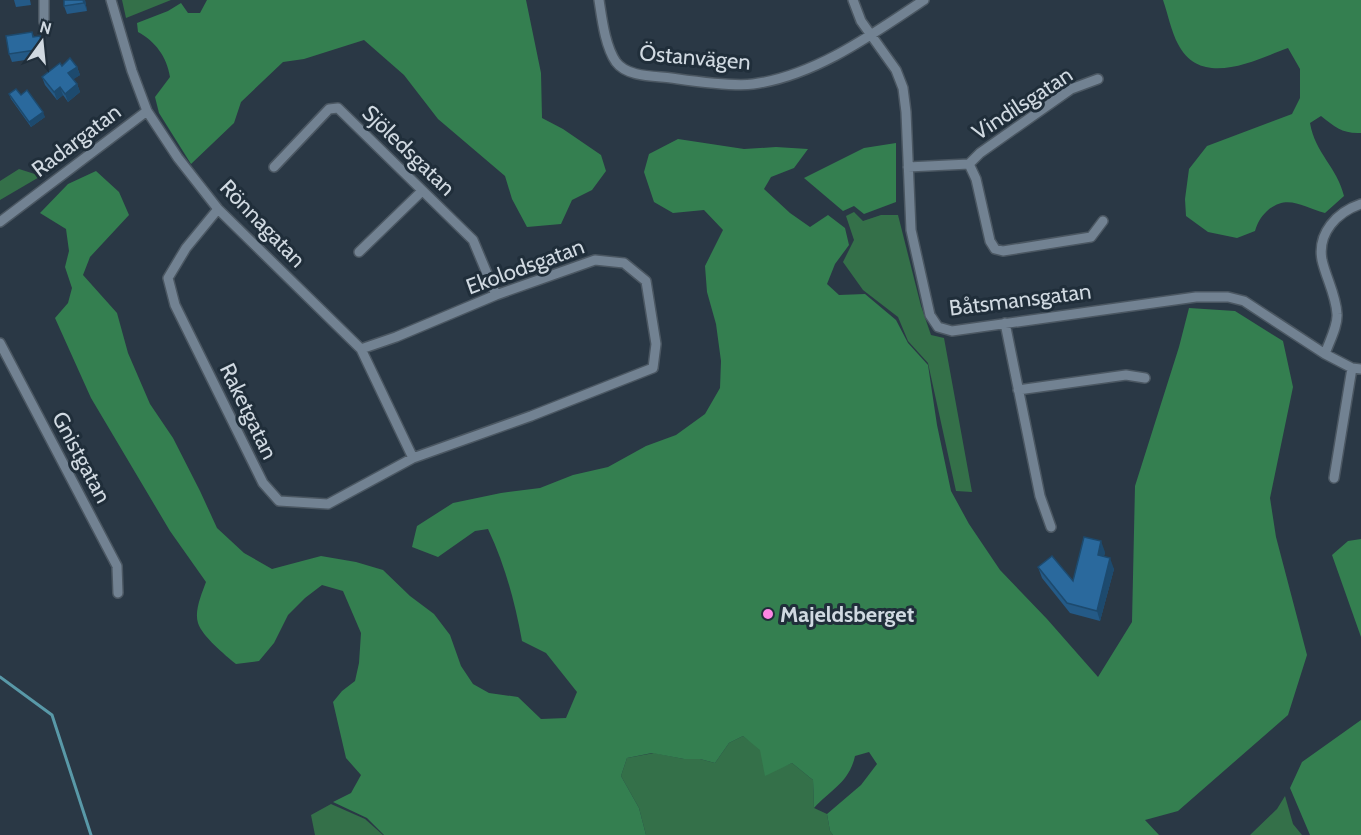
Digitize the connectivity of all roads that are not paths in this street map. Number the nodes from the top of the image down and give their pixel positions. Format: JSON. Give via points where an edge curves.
{"nodes":[{"id":1,"x":44,"y":0,"type":"edge"},
{"id":2,"x":111,"y":0,"type":"edge"},
{"id":3,"x":599,"y":0,"type":"edge"},
{"id":4,"x":853,"y":0,"type":"edge"},
{"id":5,"x":924,"y":0,"type":"edge"},
{"id":6,"x":44,"y":22,"type":"dead end"},
{"id":7,"x":870,"y":35,"type":"junction"},
{"id":8,"x":1098,"y":79,"type":"dead end"},
{"id":9,"x":147,"y":111,"type":"junction"},
{"id":10,"x":969,"y":164,"type":"junction"},
{"id":11,"x":274,"y":167,"type":"dead end"},
{"id":12,"x":908,"y":167,"type":"junction"},
{"id":13,"x":422,"y":191,"type":"junction"},
{"id":14,"x":1361,"y":204,"type":"edge"},
{"id":15,"x":218,"y":209,"type":"junction"},
{"id":16,"x":1103,"y":221,"type":"dead end"},
{"id":17,"x":0,"y":222,"type":"edge"},
{"id":18,"x":358,"y":252,"type":"dead end"},
{"id":19,"x":496,"y":295,"type":"junction"},
{"id":20,"x":1005,"y":323,"type":"junction"},
{"id":21,"x":0,"y":343,"type":"edge"},
{"id":22,"x":361,"y":349,"type":"junction"},
{"id":23,"x":1325,"y":354,"type":"junction"},
{"id":24,"x":1356,"y":368,"type":"edge"},
{"id":25,"x":1145,"y":378,"type":"dead end"},
{"id":26,"x":1018,"y":390,"type":"junction"},
{"id":27,"x":413,"y":459,"type":"junction"},
{"id":28,"x":1334,"y":478,"type":"dead end"},
{"id":29,"x":1051,"y":527,"type":"dead end"},
{"id":30,"x":118,"y":593,"type":"dead end"}],
"edges":[{"from":1,"to":6,"type":"street"},
{"from":2,"to":9,"type":"street","name":"Rönnagatan"},
{"from":3,"to":7,"type":"street","name":"Östanvägen","via":[[616,63],[649,76],[750,85],[800,73]]},
{"from":4,"to":7,"type":"street","name":"Båtsmansgatan"},
{"from":5,"to":7,"type":"street","name":"Östanvägen"},
{"from":7,"to":12,"type":"street","name":"Båtsmansgatan","via":[[896,70],[903,88]]},
{"from":8,"to":10,"type":"street","name":"Vindilsgatan","via":[[1071,89]]},
{"from":9,"to":15,"type":"street","name":"Rönnagatan"},
{"from":9,"to":17,"type":"street","name":"Radargatan"},
{"from":10,"to":12,"type":"street","name":"Vindilsgatan"},
{"from":10,"to":16,"type":"street","name":"Vindilsgatan","via":[[995,249],[1091,237]]},
{"from":11,"to":13,"type":"street","name":"Sjöledsgatan","via":[[329,109],[338,108]]},
{"from":12,"to":20,"type":"street","name":"Båtsmansgatan","via":[[911,230],[930,315],[938,327],[951,331]]},
{"from":13,"to":18,"type":"street"},
{"from":13,"to":19,"type":"street","name":"Sjöledsgatan","via":[[473,240]]},
{"from":14,"to":23,"type":"street","via":[[1335,218],[1323,237],[1322,258],[1338,318]]},
{"from":15,"to":22,"type":"street","name":"Rönnagatan"},
{"from":15,"to":27,"type":"street","name":"Raketgatan","via":[[186,248],[168,278],[175,305],[263,483],[279,501],[328,504]]},
{"from":19,"to":22,"type":"street","name":"Ekolodsgatan"},
{"from":19,"to":27,"type":"street","name":"Ekolodsgatan","via":[[596,260],[624,263],[646,281],[656,345],[653,368]]},
{"from":20,"to":23,"type":"street","name":"Båtsmansgatan","via":[[1196,297],[1228,297],[1244,301]]},
{"from":20,"to":26,"type":"street"},
{"from":21,"to":30,"type":"street","name":"Gnistgatan","via":[[117,566]]},
{"from":22,"to":27,"type":"street","name":"Rönnagatan"},
{"from":23,"to":24,"type":"street","name":"Båtsmansgatan"},
{"from":24,"to":28,"type":"street"},
{"from":25,"to":26,"type":"street","via":[[1126,375]]},
{"from":26,"to":29,"type":"street"}]}
